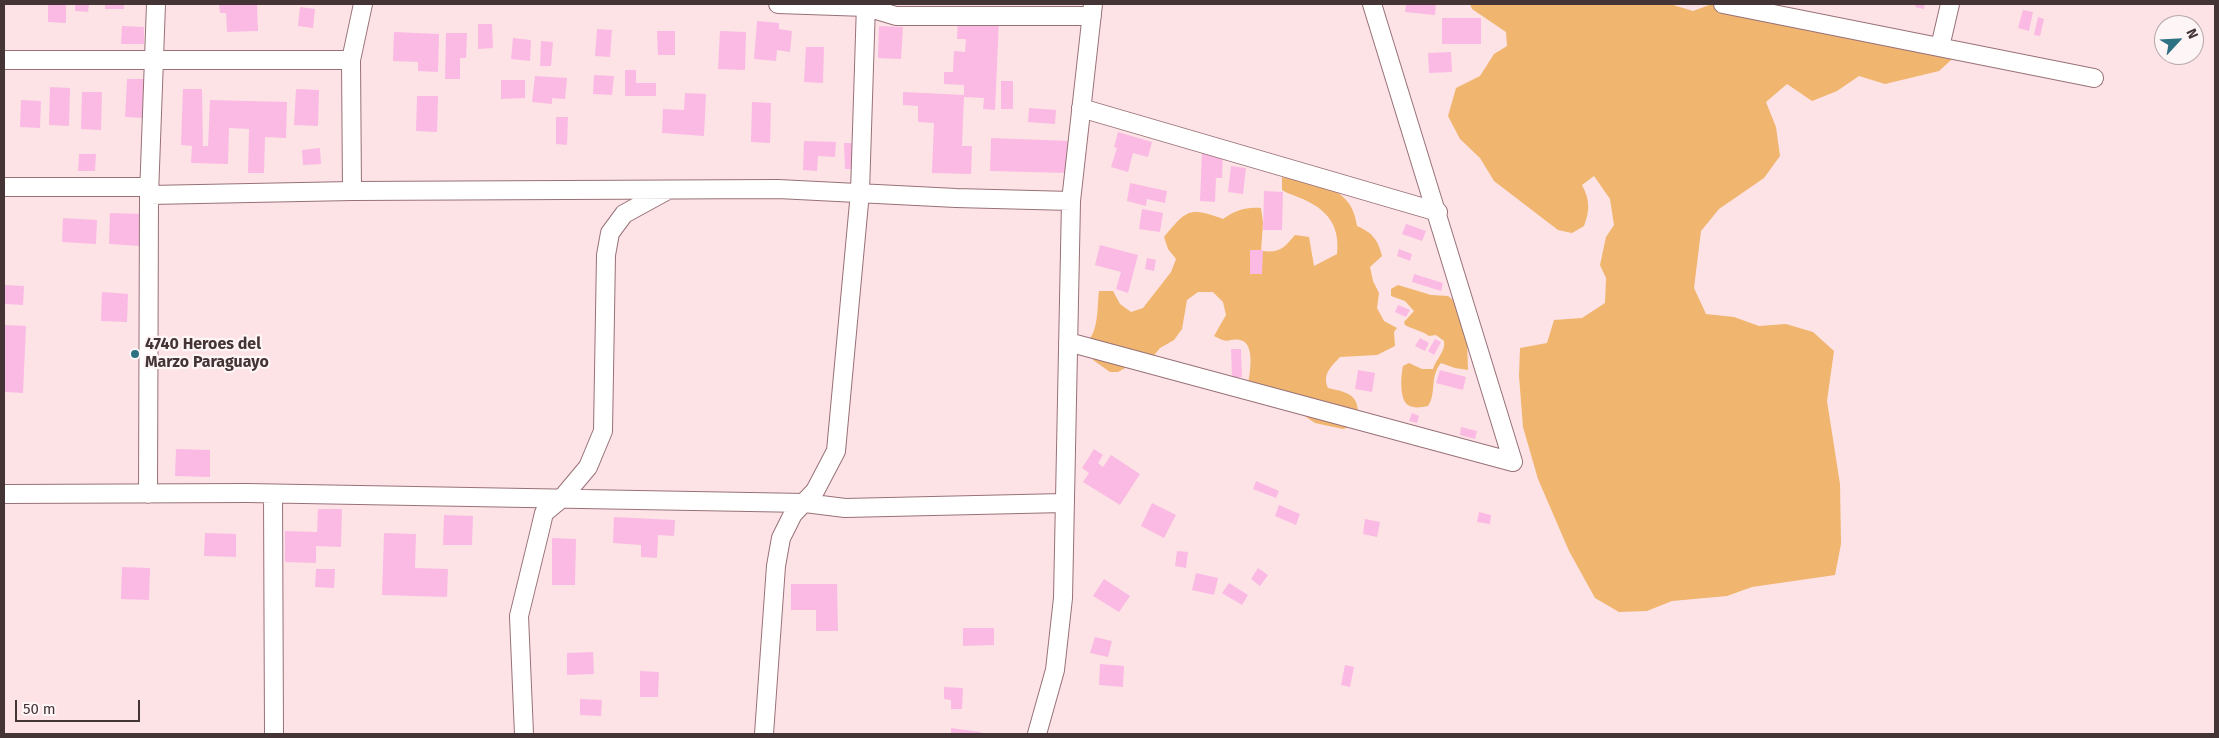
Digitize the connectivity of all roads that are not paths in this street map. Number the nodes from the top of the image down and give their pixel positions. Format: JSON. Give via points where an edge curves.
{"nodes":[{"id":1,"x":156,"y":4,"type":"edge"},
{"id":2,"x":363,"y":4,"type":"edge"},
{"id":3,"x":778,"y":4,"type":"edge"},
{"id":4,"x":1372,"y":4,"type":"edge"},
{"id":5,"x":1723,"y":4,"type":"edge"},
{"id":6,"x":1950,"y":4,"type":"edge"},
{"id":7,"x":866,"y":6,"type":"edge"},
{"id":8,"x":1092,"y":10,"type":"edge"},
{"id":9,"x":1940,"y":47,"type":"junction"},
{"id":10,"x":154,"y":59,"type":"junction"},
{"id":11,"x":4,"y":60,"type":"edge"},
{"id":12,"x":351,"y":60,"type":"junction"},
{"id":13,"x":2094,"y":78,"type":"dead end"},
{"id":14,"x":1081,"y":108,"type":"junction"},
{"id":15,"x":4,"y":186,"type":"edge"},
{"id":16,"x":668,"y":190,"type":"junction"},
{"id":17,"x":149,"y":191,"type":"junction"},
{"id":18,"x":352,"y":191,"type":"junction"},
{"id":19,"x":860,"y":192,"type":"junction"},
{"id":20,"x":1071,"y":201,"type":"junction"},
{"id":21,"x":1438,"y":212,"type":"junction"},
{"id":22,"x":1068,"y":342,"type":"junction"},
{"id":23,"x":4,"y":494,"type":"edge"},
{"id":24,"x":148,"y":494,"type":"junction"},
{"id":25,"x":273,"y":494,"type":"junction"},
{"id":26,"x":562,"y":498,"type":"junction"},
{"id":27,"x":1064,"y":502,"type":"junction"},
{"id":28,"x":805,"y":503,"type":"junction"},
{"id":29,"x":274,"y":734,"type":"edge"},
{"id":30,"x":524,"y":734,"type":"edge"},
{"id":31,"x":764,"y":734,"type":"edge"},
{"id":32,"x":1037,"y":734,"type":"edge"}],
"edges":[{"from":1,"to":10,"type":"street"},
{"from":2,"to":12,"type":"street"},
{"from":3,"to":7,"type":"street"},
{"from":4,"to":21,"type":"street"},
{"from":5,"to":9,"type":"street"},
{"from":6,"to":9,"type":"street"},
{"from":7,"to":8,"type":"street","via":[[896,16]]},
{"from":7,"to":19,"type":"street"},
{"from":8,"to":14,"type":"street"},
{"from":9,"to":13,"type":"street"},
{"from":10,"to":11,"type":"street"},
{"from":10,"to":12,"type":"street"},
{"from":10,"to":17,"type":"street"},
{"from":12,"to":18,"type":"street"},
{"from":14,"to":20,"type":"street"},
{"from":14,"to":21,"type":"street"},
{"from":15,"to":17,"type":"street"},
{"from":16,"to":18,"type":"street"},
{"from":16,"to":19,"type":"street"},
{"from":16,"to":26,"type":"street","via":[[624,214],[610,233],[606,255],[603,431],[588,467]]},
{"from":17,"to":18,"type":"street"},
{"from":17,"to":24,"type":"street"},
{"from":19,"to":20,"type":"street"},
{"from":19,"to":28,"type":"street","via":[[836,451]]},
{"from":20,"to":22,"type":"street"},
{"from":21,"to":22,"type":"street","via":[[1513,462]]},
{"from":22,"to":27,"type":"street"},
{"from":23,"to":24,"type":"street"},
{"from":24,"to":25,"type":"street"},
{"from":25,"to":26,"type":"street"},
{"from":25,"to":29,"type":"street"},
{"from":26,"to":28,"type":"street"},
{"from":26,"to":30,"type":"street","via":[[544,514],[518,616]]},
{"from":27,"to":28,"type":"street","via":[[845,508]]},
{"from":27,"to":32,"type":"street","via":[[1063,598],[1055,670]]},
{"from":28,"to":31,"type":"street","via":[[793,514],[780,538]]}]}
